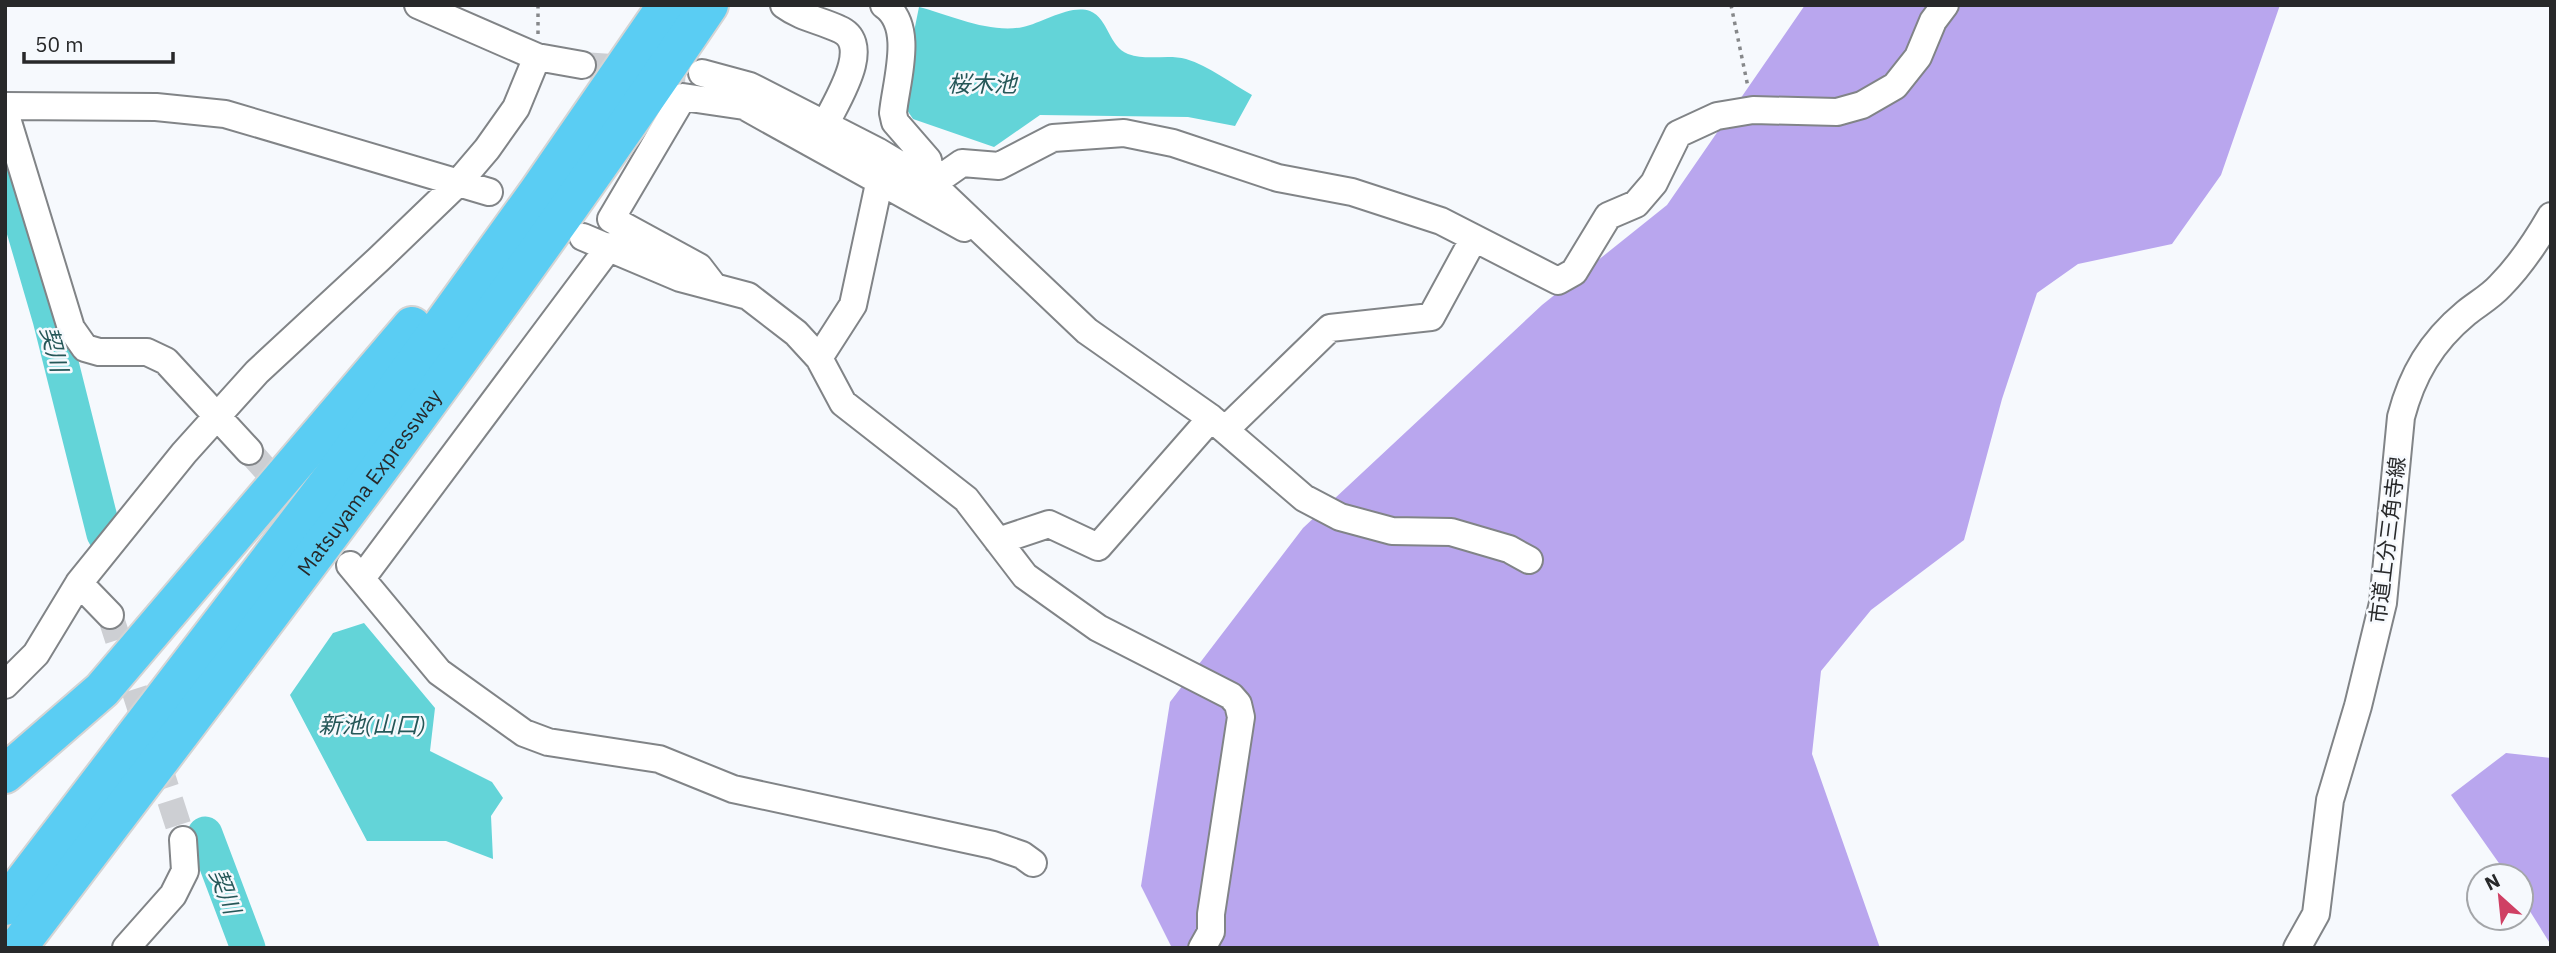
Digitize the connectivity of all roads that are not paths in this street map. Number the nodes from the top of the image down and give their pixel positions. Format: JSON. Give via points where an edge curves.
{"nodes":[{"id":1,"x":418,"y":5,"type":"edge"},
{"id":2,"x":650,"y":5,"type":"edge"},
{"id":3,"x":667,"y":5,"type":"edge"},
{"id":4,"x":709,"y":5,"type":"edge"},
{"id":5,"x":784,"y":5,"type":"edge"},
{"id":6,"x":884,"y":5,"type":"edge"},
{"id":7,"x":1945,"y":5,"type":"edge"},
{"id":8,"x":537,"y":57,"type":"junction"},
{"id":9,"x":582,"y":65,"type":"tunnel mouth"},
{"id":10,"x":702,"y":73,"type":"tunnel mouth"},
{"id":11,"x":5,"y":106,"type":"edge"},
{"id":12,"x":5,"y":112,"type":"edge"},
{"id":13,"x":825,"y":125,"type":"junction"},
{"id":14,"x":880,"y":179,"type":"junction"},
{"id":15,"x":458,"y":183,"type":"junction"},
{"id":16,"x":932,"y":184,"type":"junction"},
{"id":17,"x":489,"y":192,"type":"dead end"},
{"id":18,"x":2551,"y":216,"type":"edge"},
{"id":19,"x":583,"y":237,"type":"dead end"},
{"id":20,"x":1474,"y":238,"type":"junction"},
{"id":21,"x":988,"y":240,"type":"junction"},
{"id":22,"x":610,"y":246,"type":"junction"},
{"id":23,"x":713,"y":285,"type":"junction"},
{"id":24,"x":819,"y":358,"type":"junction"},
{"id":25,"x":217,"y":418,"type":"junction"},
{"id":26,"x":1218,"y":424,"type":"junction"},
{"id":27,"x":249,"y":451,"type":"tunnel mouth"},
{"id":28,"x":998,"y":541,"type":"junction"},
{"id":29,"x":1529,"y":560,"type":"dead end"},
{"id":30,"x":79,"y":583,"type":"junction"},
{"id":31,"x":288,"y":593,"type":"junction"},
{"id":32,"x":110,"y":615,"type":"tunnel mouth"},
{"id":33,"x":5,"y":685,"type":"edge"},
{"id":34,"x":5,"y":774,"type":"edge"},
{"id":35,"x":183,"y":841,"type":"tunnel mouth"},
{"id":36,"x":1033,"y":863,"type":"dead end"},
{"id":37,"x":5,"y":906,"type":"edge"},
{"id":38,"x":17,"y":948,"type":"edge"},
{"id":39,"x":44,"y":948,"type":"edge"},
{"id":40,"x":126,"y":948,"type":"edge"},
{"id":41,"x":1202,"y":948,"type":"edge"},
{"id":42,"x":2297,"y":948,"type":"edge"}],
"edges":[{"from":1,"to":8,"type":"street"},
{"from":2,"to":34,"type":"highway","via":[[400,342],[102,690]]},
{"from":3,"to":37,"type":"highway","name":"Matsuyama Expressway","via":[[332,478]]},
{"from":4,"to":31,"type":"highway","name":"Matsuyama Expressway"},
{"from":5,"to":13,"type":"street","via":[[797,15],[843,30],[854,46],[855,63]]},
{"from":6,"to":16,"type":"street","via":[[896,13],[902,29],[895,122],[928,160]]},
{"from":7,"to":20,"type":"street","via":[[1918,57],[1895,86],[1862,105],[1837,112],[1753,110],[1717,116],[1678,134],[1654,183],[1636,204],[1608,216],[1574,272],[1558,281]]},
{"from":8,"to":9,"type":"street"},
{"from":8,"to":15,"type":"street","via":[[516,108]]},
{"from":10,"to":13,"type":"street","via":[[750,86]]},
{"from":11,"to":15,"type":"street","via":[[156,107],[225,114]]},
{"from":12,"to":25,"type":"street","via":[[71,328],[85,348],[147,352],[166,361]]},
{"from":13,"to":16,"type":"street"},
{"from":14,"to":21,"type":"street"},
{"from":14,"to":23,"type":"street","via":[[744,106],[682,97],[611,219],[699,267]]},
{"from":14,"to":24,"type":"street","via":[[852,305]]},
{"from":15,"to":17,"type":"street"},
{"from":15,"to":25,"type":"street","via":[[257,372]]},
{"from":16,"to":20,"type":"street","via":[[962,163],[999,166],[1053,138],[1124,133],[1173,143],[1278,178],[1352,192],[1441,221]]},
{"from":16,"to":21,"type":"street"},
{"from":18,"to":42,"type":"street","name":"市道上分三角寺線","via":[[2522,262],[2441,335],[2408,392],[2401,417],[2382,603],[2330,800],[2316,914]]},
{"from":19,"to":22,"type":"street"},
{"from":20,"to":26,"type":"street","via":[[1431,317],[1330,328]]},
{"from":21,"to":26,"type":"street","via":[[1087,331]]},
{"from":22,"to":23,"type":"street","via":[[680,278]]},
{"from":22,"to":36,"type":"street","via":[[356,571],[439,672],[524,733],[548,742],[659,759],[733,789],[993,845]]},
{"from":23,"to":24,"type":"street","via":[[748,296],[796,333]]},
{"from":24,"to":28,"type":"street","via":[[844,403],[966,499]]},
{"from":25,"to":27,"type":"street"},
{"from":25,"to":30,"type":"street"},
{"from":26,"to":28,"type":"street","via":[[1098,547],[1049,524]]},
{"from":26,"to":29,"type":"street","via":[[1304,498],[1340,517],[1392,530],[1451,533],[1509,549]]},
{"from":28,"to":41,"type":"street","via":[[1025,576],[1049,595],[1098,628],[1203,679],[1238,705],[1241,717],[1211,932]]},
{"from":30,"to":32,"type":"street"},
{"from":30,"to":33,"type":"street","via":[[36,654]]},
{"from":31,"to":38,"type":"highway","name":"Matsuyama Expressway"},
{"from":31,"to":39,"type":"highway"},
{"from":35,"to":40,"type":"street","via":[[185,871],[173,895]]}]}
